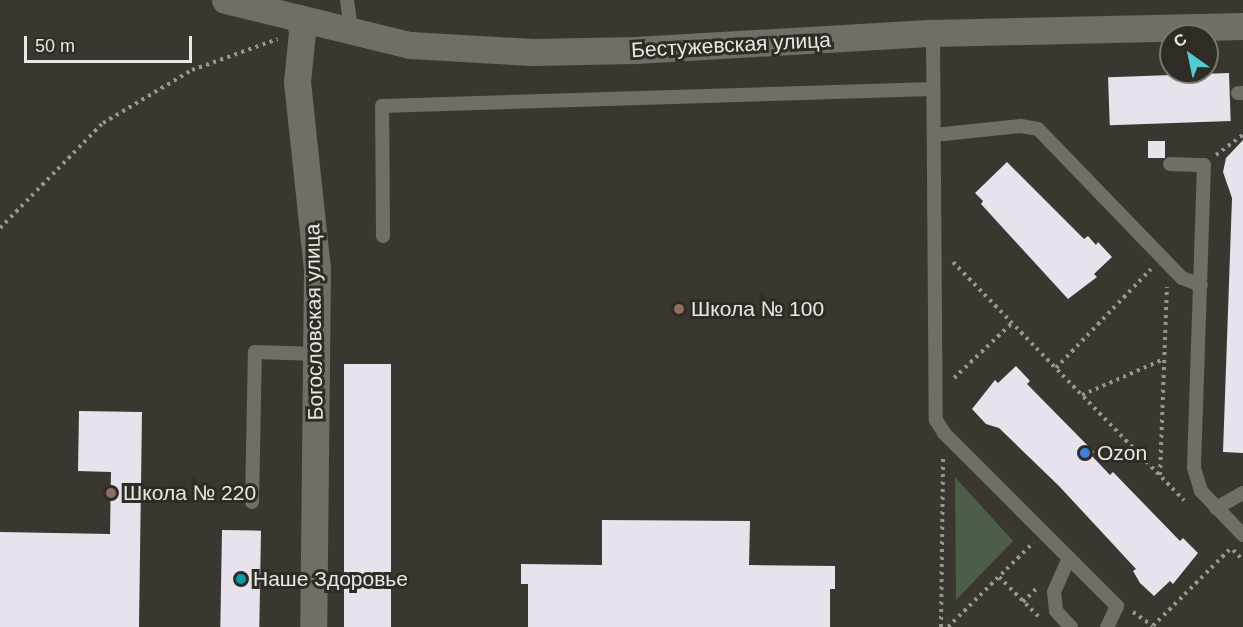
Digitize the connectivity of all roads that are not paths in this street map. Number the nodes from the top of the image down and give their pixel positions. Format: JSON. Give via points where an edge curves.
{"nodes":[{"id":1,"x":225,"y":0,"type":"edge"},
{"id":2,"x":347,"y":0,"type":"edge"},
{"id":3,"x":300,"y":25,"type":"junction"},
{"id":4,"x":1243,"y":26,"type":"edge"},
{"id":5,"x":351,"y":30,"type":"junction"},
{"id":6,"x":933,"y":33,"type":"junction"},
{"id":7,"x":933,"y":89,"type":"junction"},
{"id":8,"x":934,"y":135,"type":"junction"},
{"id":9,"x":1170,"y":164,"type":"dead end"},
{"id":10,"x":383,"y":236,"type":"dead end"},
{"id":11,"x":1201,"y":285,"type":"junction"},
{"id":12,"x":318,"y":354,"type":"junction"},
{"id":13,"x":1243,"y":494,"type":"edge"},
{"id":14,"x":252,"y":502,"type":"dead end"},
{"id":15,"x":1216,"y":508,"type":"junction"},
{"id":16,"x":1243,"y":535,"type":"edge"},
{"id":17,"x":1069,"y":558,"type":"junction"},
{"id":18,"x":313,"y":627,"type":"edge"},
{"id":19,"x":1071,"y":627,"type":"edge"},
{"id":20,"x":1107,"y":627,"type":"edge"}],
"edges":[{"from":1,"to":3,"type":"street","name":"Бестужевская улица"},
{"from":2,"to":5,"type":"lane"},
{"from":3,"to":5,"type":"street","name":"Бестужевская улица"},
{"from":3,"to":12,"type":"street","name":"Богословская улица","via":[[297,82],[317,267]]},
{"from":4,"to":6,"type":"street","name":"Бестужевская улица"},
{"from":5,"to":6,"type":"street","name":"Бестужевская улица","via":[[447,49],[533,52]]},
{"from":6,"to":7,"type":"lane"},
{"from":7,"to":8,"type":"lane"},
{"from":7,"to":10,"type":"lane","via":[[382,106]]},
{"from":8,"to":11,"type":"lane","via":[[1021,126],[1038,129],[1165,261],[1191,284]]},
{"from":8,"to":17,"type":"lane","via":[[936,420],[944,434]]},
{"from":9,"to":11,"type":"lane","via":[[1204,165]]},
{"from":11,"to":15,"type":"lane","via":[[1194,468],[1201,491]]},
{"from":12,"to":14,"type":"lane","via":[[255,352]]},
{"from":12,"to":18,"type":"street","name":"Богословская улица"},
{"from":13,"to":15,"type":"lane"},
{"from":15,"to":16,"type":"lane"},
{"from":17,"to":19,"type":"lane","via":[[1054,592],[1056,611]]},
{"from":17,"to":20,"type":"lane","via":[[1117,606]]}]}
